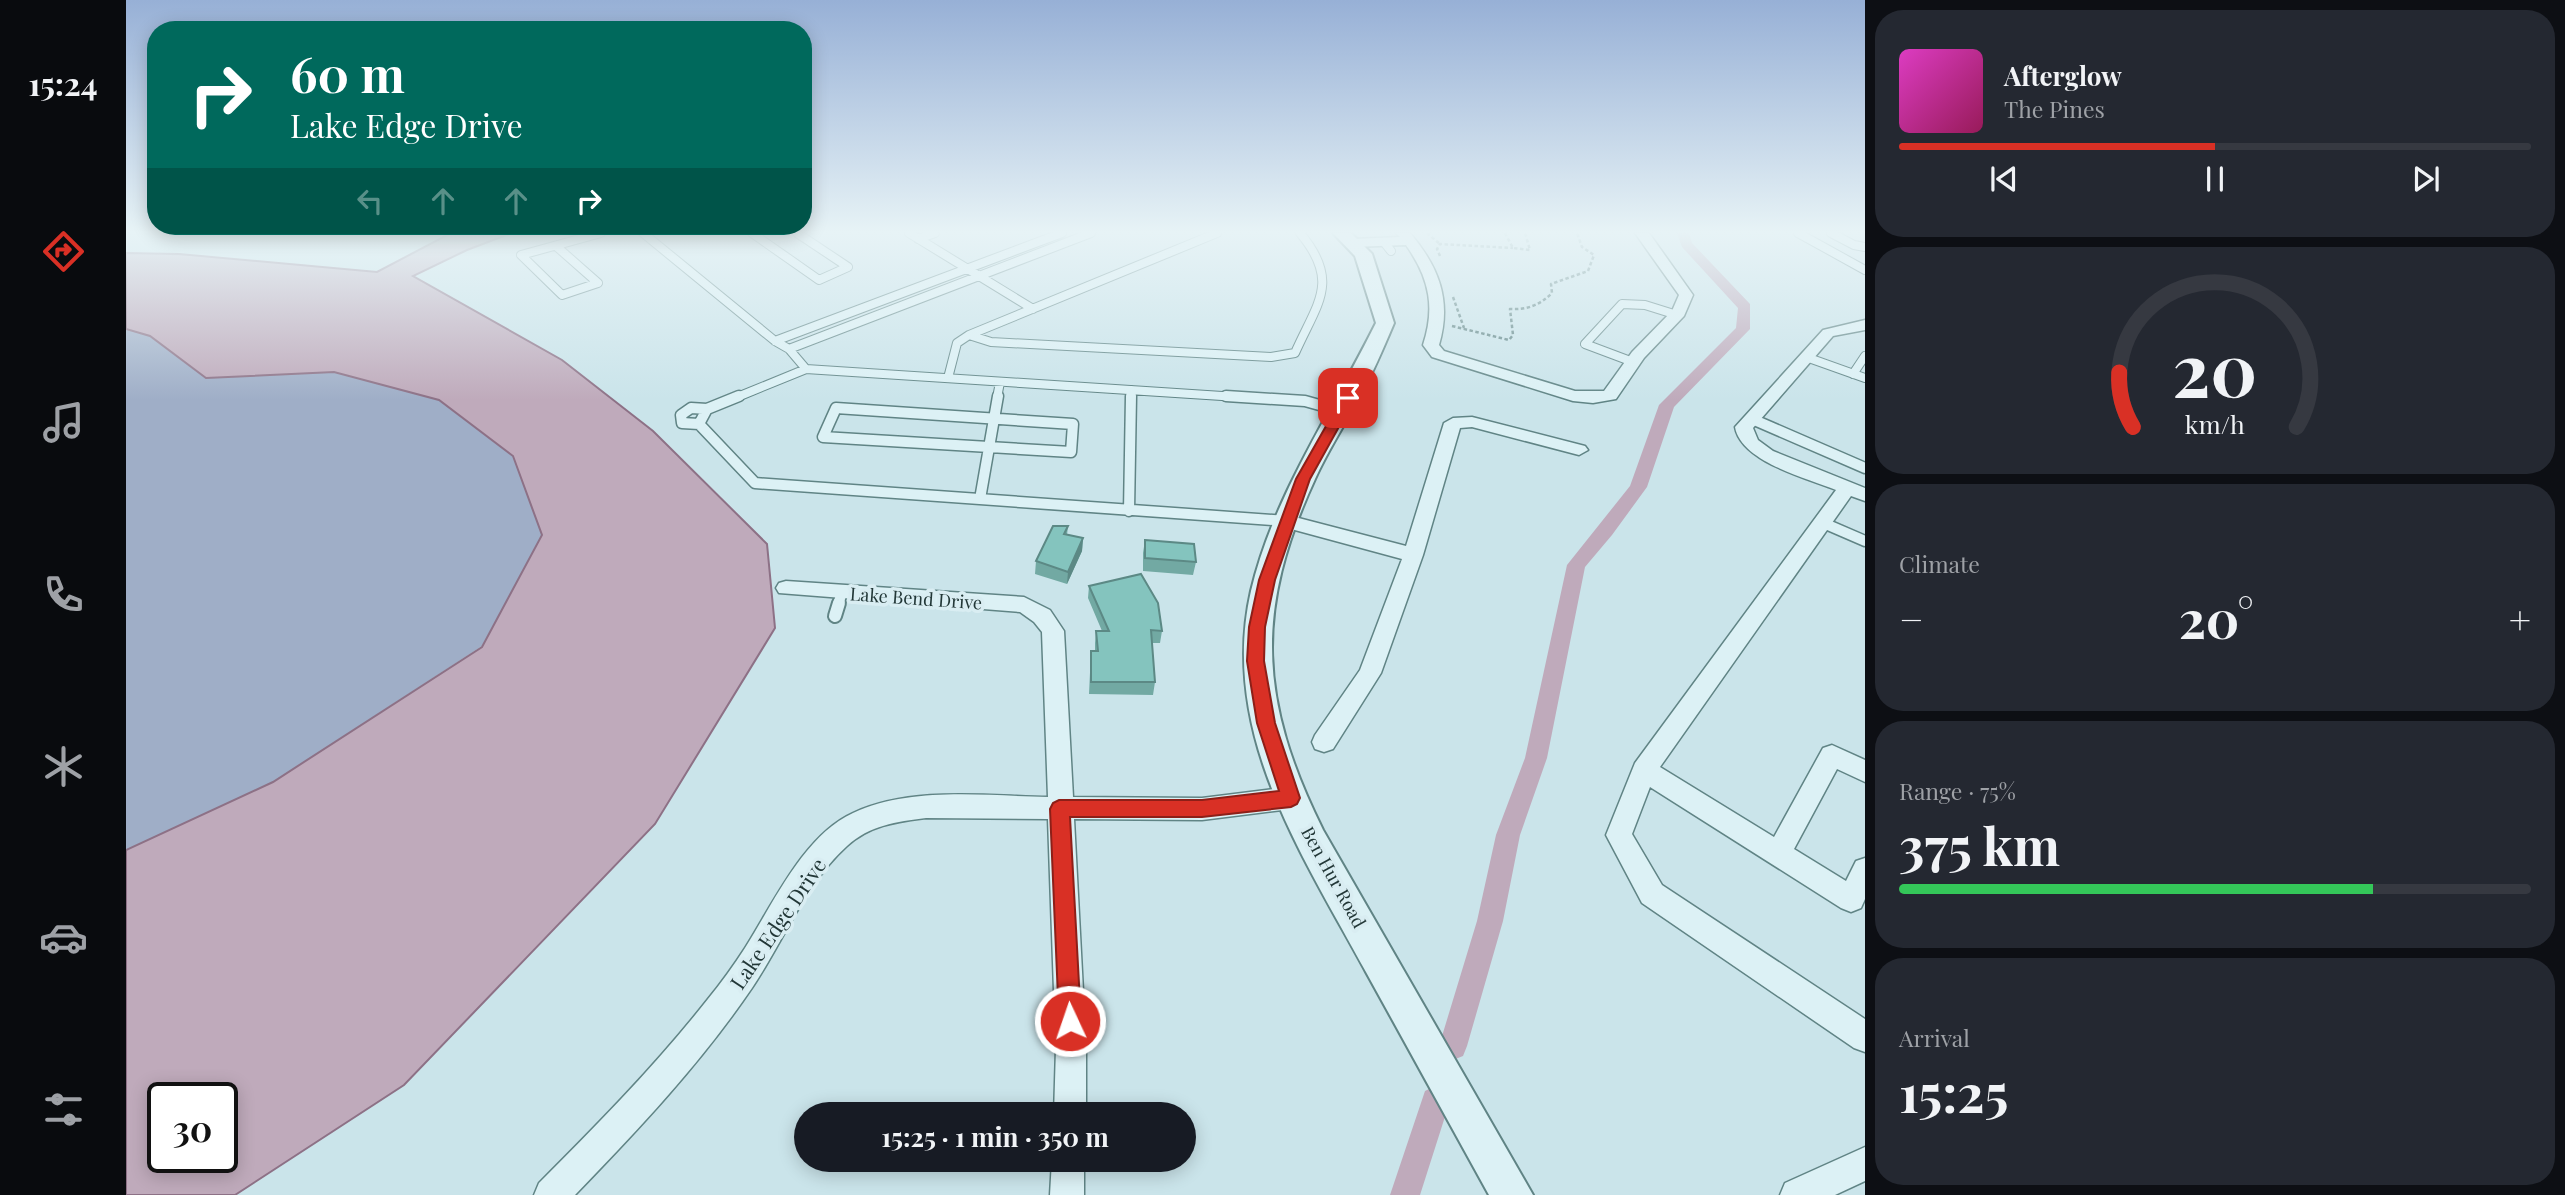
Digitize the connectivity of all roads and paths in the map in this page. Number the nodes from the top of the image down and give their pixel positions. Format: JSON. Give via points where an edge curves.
{"nodes":[{"id":1,"x":556,"y":289,"type":"edge"},
{"id":2,"x":581,"y":289,"type":"edge"},
{"id":3,"x":711,"y":289,"type":"edge"},
{"id":4,"x":914,"y":289,"type":"edge"},
{"id":5,"x":945,"y":289,"type":"edge"},
{"id":6,"x":999,"y":289,"type":"edge"},
{"id":7,"x":1082,"y":289,"type":"edge"},
{"id":8,"x":1324,"y":289,"type":"edge"},
{"id":9,"x":1371,"y":289,"type":"edge"},
{"id":10,"x":1436,"y":289,"type":"edge"},
{"id":11,"x":1451,"y":289,"type":"dead end"},
{"id":12,"x":1551,"y":289,"type":"edge"},
{"id":13,"x":1682,"y":289,"type":"edge"},
{"id":14,"x":1033,"y":309,"type":"junction"},
{"id":15,"x":1677,"y":315,"type":"junction"},
{"id":16,"x":1437,"y":325,"type":"junction"},
{"id":17,"x":1865,"y":325,"type":"edge"},
{"id":18,"x":1464,"y":328,"type":"junction"},
{"id":19,"x":969,"y":335,"type":"junction"},
{"id":20,"x":775,"y":341,"type":"junction"},
{"id":21,"x":789,"y":349,"type":"junction"},
{"id":22,"x":1865,"y":356,"type":"edge"},
{"id":23,"x":1806,"y":357,"type":"junction"},
{"id":24,"x":1633,"y":362,"type":"junction"},
{"id":25,"x":806,"y":369,"type":"junction"},
{"id":26,"x":1853,"y":374,"type":"junction"},
{"id":27,"x":948,"y":378,"type":"junction"},
{"id":28,"x":1865,"y":378,"type":"edge"},
{"id":29,"x":1000,"y":382,"type":"junction"},
{"id":30,"x":1131,"y":390,"type":"junction"},
{"id":31,"x":707,"y":409,"type":"junction"},
{"id":32,"x":1341,"y":411,"type":"junction"},
{"id":33,"x":994,"y":417,"type":"junction"},
{"id":34,"x":1752,"y":419,"type":"junction"},
{"id":35,"x":699,"y":424,"type":"junction"},
{"id":36,"x":989,"y":447,"type":"junction"},
{"id":37,"x":1579,"y":450,"type":"dead end"},
{"id":38,"x":1865,"y":468,"type":"edge"},
{"id":39,"x":1856,"y":491,"type":"edge"},
{"id":40,"x":981,"y":499,"type":"junction"},
{"id":41,"x":1129,"y":511,"type":"junction"},
{"id":42,"x":1287,"y":521,"type":"junction"},
{"id":43,"x":1821,"y":522,"type":"junction"},
{"id":44,"x":1865,"y":541,"type":"edge"},
{"id":45,"x":1413,"y":555,"type":"junction"},
{"id":46,"x":786,"y":588,"type":"dead end"},
{"id":47,"x":842,"y":592,"type":"junction"},
{"id":48,"x":835,"y":616,"type":"dead end"},
{"id":49,"x":1324,"y":741,"type":"dead end"},
{"id":50,"x":1644,"y":770,"type":"junction"},
{"id":51,"x":1865,"y":772,"type":"edge"},
{"id":52,"x":1291,"y":798,"type":"junction"},
{"id":53,"x":1059,"y":809,"type":"junction"},
{"id":54,"x":1777,"y":854,"type":"junction"},
{"id":55,"x":1865,"y":870,"type":"edge"},
{"id":56,"x":1865,"y":1037,"type":"edge"},
{"id":57,"x":1070,"y":1102,"type":"edge"},
{"id":58,"x":1865,"y":1164,"type":"edge"},
{"id":59,"x":1068,"y":1172,"type":"edge"},
{"id":60,"x":551,"y":1195,"type":"edge"},
{"id":61,"x":1067,"y":1195,"type":"edge"},
{"id":62,"x":1512,"y":1195,"type":"edge"},
{"id":63,"x":1797,"y":1195,"type":"edge"}],
"edges":[{"from":1,"to":2,"type":"lane","via":[[562,295]]},
{"from":3,"to":20,"type":"lane"},
{"from":4,"to":20,"type":"lane"},
{"from":5,"to":21,"type":"lane"},
{"from":6,"to":14,"type":"lane"},
{"from":7,"to":14,"type":"lane"},
{"from":8,"to":19,"type":"lane","via":[[1295,353],[1289,355],[990,342]]},
{"from":9,"to":32,"type":"street","name":"Ben Hur Road","via":[[1385,323]]},
{"from":10,"to":16,"type":"street"},
{"from":11,"to":18,"type":"path"},
{"from":12,"to":18,"type":"path","via":[[1540,304],[1525,311],[1510,309],[1513,335],[1509,341]]},
{"from":13,"to":15,"type":"street","via":[[1686,295]]},
{"from":14,"to":19,"type":"lane"},
{"from":15,"to":24,"type":"street"},
{"from":15,"to":24,"type":"lane","via":[[1645,305],[1622,304],[1584,344]]},
{"from":16,"to":18,"type":"path"},
{"from":16,"to":24,"type":"street","via":[[1431,345],[1438,354],[1573,396],[1610,395]]},
{"from":17,"to":23,"type":"street","via":[[1828,333]]},
{"from":19,"to":27,"type":"lane","via":[[957,343]]},
{"from":20,"to":21,"type":"lane"},
{"from":21,"to":25,"type":"lane"},
{"from":22,"to":26,"type":"lane"},
{"from":23,"to":26,"type":"lane"},
{"from":23,"to":34,"type":"street"},
{"from":25,"to":27,"type":"lane"},
{"from":25,"to":31,"type":"lane"},
{"from":26,"to":28,"type":"lane"},
{"from":27,"to":29,"type":"lane"},
{"from":29,"to":30,"type":"lane"},
{"from":29,"to":33,"type":"lane"},
{"from":30,"to":32,"type":"lane","via":[[1305,401]]},
{"from":30,"to":41,"type":"lane"},
{"from":31,"to":35,"type":"lane"},
{"from":31,"to":35,"type":"lane","via":[[691,408],[681,415],[682,423]]},
{"from":32,"to":42,"type":"street","name":"Ben Hur Road","via":[[1303,479]]},
{"from":33,"to":36,"type":"lane"},
{"from":33,"to":36,"type":"lane","via":[[1073,424],[1071,452]]},
{"from":33,"to":36,"type":"lane","via":[[836,408],[823,437]]},
{"from":34,"to":38,"type":"lane"},
{"from":34,"to":39,"type":"street","via":[[1744,427],[1754,447]]},
{"from":35,"to":40,"type":"lane","via":[[755,483]]},
{"from":36,"to":40,"type":"lane"},
{"from":37,"to":45,"type":"street","via":[[1472,422],[1453,422]]},
{"from":39,"to":43,"type":"street"},
{"from":40,"to":41,"type":"lane"},
{"from":41,"to":42,"type":"lane"},
{"from":42,"to":45,"type":"street"},
{"from":42,"to":52,"type":"street","name":"Ben Hur Road","via":[[1267,580],[1257,627],[1256,661],[1266,723]]},
{"from":43,"to":44,"type":"lane"},
{"from":43,"to":50,"type":"street"},
{"from":45,"to":49,"type":"street","via":[[1370,673]]},
{"from":46,"to":47,"type":"street","name":"Lake Bend Drive"},
{"from":47,"to":48,"type":"lane"},
{"from":47,"to":53,"type":"street","name":"Lake Bend Drive","via":[[1024,606],[1042,616],[1053,631]]},
{"from":50,"to":54,"type":"street"},
{"from":50,"to":56,"type":"street","via":[[1619,835],[1652,894]]},
{"from":51,"to":54,"type":"street","via":[[1832,755]]},
{"from":52,"to":53,"type":"street","name":"Lake Edge Drive","via":[[1202,809]]},
{"from":52,"to":62,"type":"street","name":"Ben Hur Road"},
{"from":53,"to":57,"type":"street"},
{"from":53,"to":60,"type":"street","name":"Lake Edge Drive","via":[[926,807],[891,811],[855,824],[815,863],[705,1027],[626,1120]]},
{"from":54,"to":55,"type":"street","via":[[1851,899]]},
{"from":58,"to":63,"type":"street"},
{"from":59,"to":61,"type":"street"}]}
